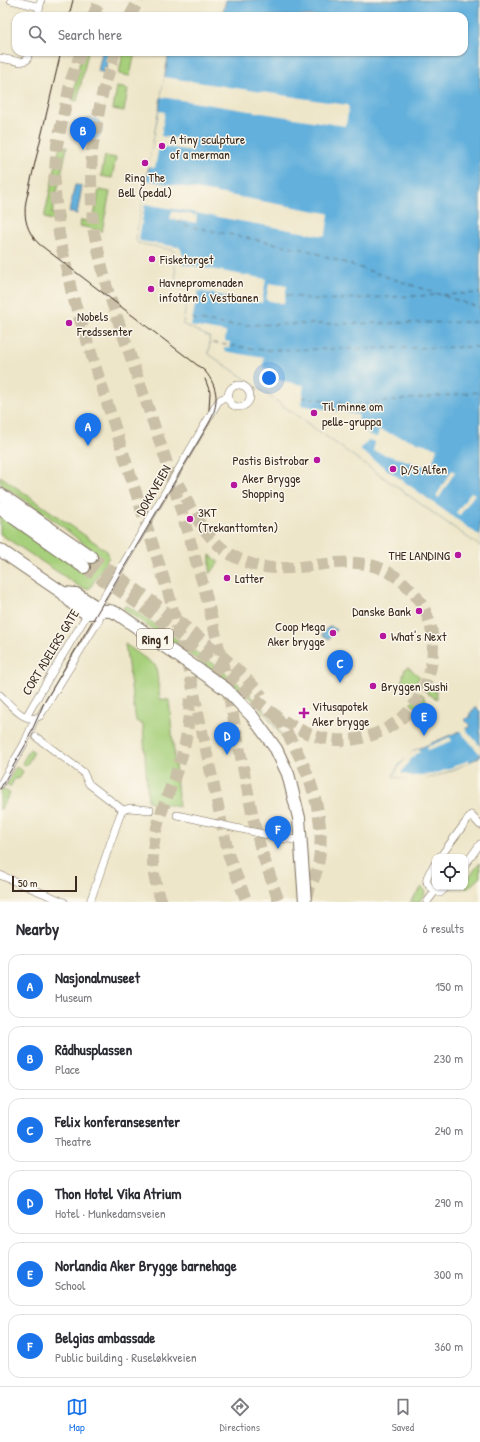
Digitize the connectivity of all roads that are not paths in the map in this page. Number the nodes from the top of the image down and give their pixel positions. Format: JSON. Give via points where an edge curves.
{"nodes":[{"id":1,"x":10,"y":0,"type":"edge"},
{"id":2,"x":40,"y":4,"type":"edge"},
{"id":3,"x":28,"y":56,"type":"edge"},
{"id":4,"x":0,"y":58,"type":"edge"},
{"id":5,"x":228,"y":396,"type":"dead end"},
{"id":6,"x":0,"y":494,"type":"edge"},
{"id":7,"x":0,"y":508,"type":"edge"},
{"id":8,"x":48,"y":534,"type":"junction"},
{"id":9,"x":0,"y":550,"type":"edge"},
{"id":10,"x":91,"y":557,"type":"tunnel mouth"},
{"id":11,"x":84,"y":567,"type":"tunnel mouth"},
{"id":12,"x":97,"y":607,"type":"junction"},
{"id":13,"x":0,"y":695,"type":"edge"},
{"id":14,"x":26,"y":717,"type":"junction"},
{"id":15,"x":35,"y":719,"type":"junction"},
{"id":16,"x":36,"y":737,"type":"dead end"},
{"id":17,"x":0,"y":784,"type":"edge"},
{"id":18,"x":123,"y":810,"type":"junction"},
{"id":19,"x":150,"y":810,"type":"dead end"},
{"id":20,"x":176,"y":815,"type":"dead end"},
{"id":21,"x":480,"y":825,"type":"edge"},
{"id":22,"x":300,"y":840,"type":"junction"},
{"id":23,"x":480,"y":844,"type":"edge"},
{"id":24,"x":442,"y":854,"type":"edge"},
{"id":25,"x":468,"y":861,"type":"edge"},
{"id":26,"x":432,"y":868,"type":"edge"},
{"id":27,"x":0,"y":875,"type":"edge"},
{"id":28,"x":432,"y":887,"type":"edge"},
{"id":29,"x":436,"y":890,"type":"joint"},
{"id":30,"x":444,"y":890,"type":"edge"},
{"id":31,"x":305,"y":899,"type":"edge"},
{"id":32,"x":64,"y":902,"type":"edge"},
{"id":33,"x":90,"y":902,"type":"edge"},
{"id":34,"x":427,"y":902,"type":"edge"}],
"edges":[{"from":1,"to":2,"type":"street"},
{"from":3,"to":4,"type":"street","via":[[27,60],[21,62]]},
{"from":5,"to":12,"type":"street","name":"DOKKVEIEN","via":[[218,402]]},
{"from":6,"to":8,"type":"highway"},
{"from":7,"to":8,"type":"highway"},
{"from":8,"to":10,"type":"highway"},
{"from":8,"to":11,"type":"highway"},
{"from":9,"to":12,"type":"highway","number":"Ring 1","via":[[63,593],[76,594]]},
{"from":12,"to":14,"type":"street","name":"CORT ADELERS GATE"},
{"from":12,"to":15,"type":"street","name":"CORT ADELERS GATE","via":[[99,620],[43,713]]},
{"from":12,"to":22,"type":"highway","number":"Ring 1","via":[[115,612],[177,654],[226,689],[252,716],[276,749],[288,774],[299,818]]},
{"from":13,"to":14,"type":"street","name":"CORT ADELERS GATE"},
{"from":14,"to":15,"type":"street","name":"CORT ADELERS GATE"},
{"from":15,"to":17,"type":"street","name":"CORT ADELERS GATE","via":[[24,744]]},
{"from":16,"to":18,"type":"street","via":[[83,772],[89,784]]},
{"from":18,"to":19,"type":"street"},
{"from":18,"to":33,"type":"street"},
{"from":20,"to":22,"type":"street"},
{"from":21,"to":24,"type":"street","via":[[471,815]]},
{"from":22,"to":31,"type":"highway","number":"Ring 1"},
{"from":23,"to":25,"type":"street"},
{"from":26,"to":28,"type":"street","via":[[426,876],[428,884]]},
{"from":27,"to":32,"type":"street"},
{"from":29,"to":30,"type":"street","via":[[440,893]]},
{"from":29,"to":34,"type":"street"}]}
